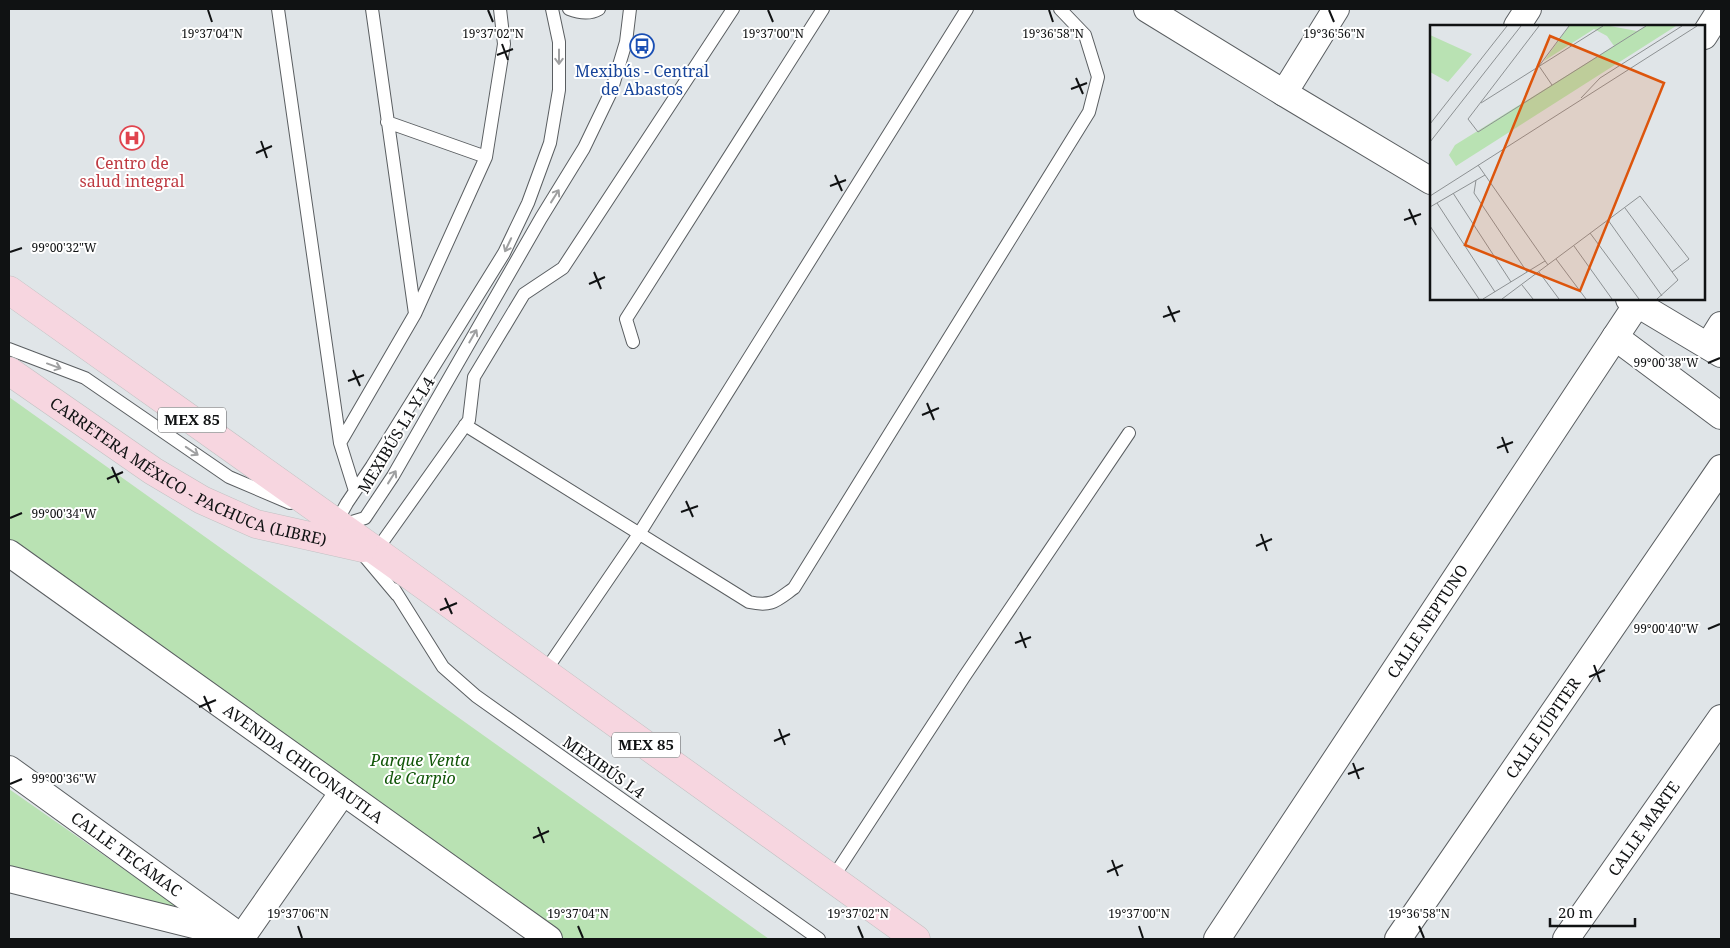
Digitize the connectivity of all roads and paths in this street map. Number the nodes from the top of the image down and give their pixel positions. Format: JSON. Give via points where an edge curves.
{"nodes":[{"id":1,"x":278,"y":9,"type":"edge"},
{"id":2,"x":372,"y":9,"type":"edge"},
{"id":3,"x":500,"y":9,"type":"edge"},
{"id":4,"x":552,"y":9,"type":"edge"},
{"id":5,"x":569,"y":9,"type":"edge"},
{"id":6,"x":599,"y":9,"type":"edge"},
{"id":7,"x":630,"y":9,"type":"edge"},
{"id":8,"x":734,"y":9,"type":"edge"},
{"id":9,"x":823,"y":9,"type":"edge"},
{"id":10,"x":967,"y":9,"type":"edge"},
{"id":11,"x":1060,"y":9,"type":"edge"},
{"id":12,"x":1147,"y":9,"type":"edge"},
{"id":13,"x":1336,"y":9,"type":"edge"},
{"id":14,"x":1528,"y":9,"type":"edge"},
{"id":15,"x":1721,"y":9,"type":"edge"},
{"id":16,"x":1518,"y":25,"type":"edge"},
{"id":17,"x":1705,"y":34,"type":"edge"},
{"id":18,"x":1284,"y":93,"type":"junction"},
{"id":19,"x":387,"y":122,"type":"junction"},
{"id":20,"x":486,"y":157,"type":"junction"},
{"id":21,"x":1428,"y":172,"type":"edge"},
{"id":22,"x":9,"y":290,"type":"edge"},
{"id":23,"x":1633,"y":301,"type":"edge"},
{"id":24,"x":9,"y":302,"type":"edge"},
{"id":25,"x":415,"y":314,"type":"junction"},
{"id":26,"x":1721,"y":324,"type":"edge"},
{"id":27,"x":1615,"y":337,"type":"junction"},
{"id":28,"x":633,"y":342,"type":"dead end"},
{"id":29,"x":9,"y":349,"type":"edge"},
{"id":30,"x":1714,"y":350,"type":"edge"},
{"id":31,"x":9,"y":371,"type":"edge"},
{"id":32,"x":1721,"y":416,"type":"edge"},
{"id":33,"x":465,"y":424,"type":"junction"},
{"id":34,"x":1129,"y":433,"type":"dead end"},
{"id":35,"x":340,"y":443,"type":"junction"},
{"id":36,"x":1721,"y":468,"type":"edge"},
{"id":37,"x":355,"y":491,"type":"junction"},
{"id":38,"x":296,"y":495,"type":"junction"},
{"id":39,"x":365,"y":518,"type":"junction"},
{"id":40,"x":355,"y":532,"type":"junction"},
{"id":41,"x":639,"y":534,"type":"junction"},
{"id":42,"x":9,"y":553,"type":"edge"},
{"id":43,"x":397,"y":595,"type":"junction"},
{"id":44,"x":544,"y":673,"type":"junction"},
{"id":45,"x":1721,"y":718,"type":"edge"},
{"id":46,"x":9,"y":769,"type":"edge"},
{"id":47,"x":343,"y":792,"type":"junction"},
{"id":48,"x":832,"y":879,"type":"junction"},
{"id":49,"x":9,"y":880,"type":"edge"},
{"id":50,"x":243,"y":938,"type":"edge"},
{"id":51,"x":549,"y":939,"type":"edge"},
{"id":52,"x":819,"y":939,"type":"edge"},
{"id":53,"x":916,"y":939,"type":"edge"},
{"id":54,"x":1217,"y":939,"type":"edge"},
{"id":55,"x":1398,"y":939,"type":"edge"},
{"id":56,"x":1566,"y":939,"type":"edge"}],
"edges":[{"from":1,"to":35,"type":"lane"},
{"from":2,"to":19,"type":"lane"},
{"from":3,"to":20,"type":"lane","via":[[504,44]]},
{"from":4,"to":37,"type":"lane","name":"MEXIBÚS L1 Y L4","one_way":true,"via":[[559,42],[559,90],[550,143],[528,203],[504,253]]},
{"from":5,"to":6,"type":"lane","via":[[579,13]]},
{"from":39,"to":7,"type":"lane","name":"MEXIBÚS L1 Y L4","one_way":true,"via":[[393,476],[584,148],[611,92],[626,42]]},
{"from":8,"to":33,"type":"lane","via":[[563,268],[524,294],[474,378]]},
{"from":9,"to":28,"type":"lane","via":[[626,319]]},
{"from":10,"to":41,"type":"lane"},
{"from":11,"to":41,"type":"lane","via":[[1086,35],[1098,76],[1090,112],[794,588],[776,602],[762,605],[749,602]]},
{"from":12,"to":18,"type":"street"},
{"from":13,"to":18,"type":"street"},
{"from":14,"to":16,"type":"street"},
{"from":15,"to":17,"type":"street"},
{"from":18,"to":21,"type":"street"},
{"from":19,"to":20,"type":"lane"},
{"from":19,"to":25,"type":"lane"},
{"from":20,"to":25,"type":"lane"},
{"from":22,"to":38,"type":"main road","name":"CARRETERA MÉXICO - PACHUCA (LIBRE)","number":"MEX 85"},
{"from":23,"to":27,"type":"street","name":"CALLE NEPTUNO"},
{"from":23,"to":30,"type":"street"},
{"from":24,"to":38,"type":"lane","via":[[233,462]]},
{"from":25,"to":35,"type":"lane"},
{"from":26,"to":30,"type":"street"},
{"from":27,"to":32,"type":"street"},
{"from":27,"to":54,"type":"street","name":"CALLE NEPTUNO"},
{"from":29,"to":40,"type":"lane","one_way":true,"via":[[85,378],[229,476]]},
{"from":31,"to":40,"type":"main road","name":"CARRETERA MÉXICO - PACHUCA (LIBRE)","number":"MEX 85","via":[[153,471],[202,500],[256,524]]},
{"from":33,"to":40,"type":"lane"},
{"from":33,"to":41,"type":"lane"},
{"from":34,"to":48,"type":"lane"},
{"from":35,"to":37,"type":"lane"},
{"from":36,"to":55,"type":"street","name":"CALLE JÚPITER"},
{"from":37,"to":40,"type":"lane","name":"MEXIBÚS L1 Y L4"},
{"from":38,"to":40,"type":"main road","name":"CARRETERA MÉXICO - PACHUCA (LIBRE)","number":"MEX 85"},
{"from":39,"to":40,"type":"lane","name":"MEXIBÚS L1 Y L4"},
{"from":39,"to":40,"type":"lane","name":"MEXIBÚS L4","via":[[369,536]]},
{"from":40,"to":43,"type":"lane","name":"MEXIBÚS L4"},
{"from":40,"to":43,"type":"lane","name":"MEXIBÚS L4"},
{"from":40,"to":44,"type":"main road","name":"CARRETERA MÉXICO - PACHUCA (LIBRE)","number":"MEX 85"},
{"from":41,"to":44,"type":"lane"},
{"from":42,"to":47,"type":"street","name":"AVENIDA CHICONAUTLA"},
{"from":43,"to":52,"type":"lane","name":"MEXIBÚS L4","via":[[443,667],[476,696]]},
{"from":44,"to":48,"type":"main road","name":"CARRETERA MÉXICO - PACHUCA (LIBRE)","number":"MEX 85"},
{"from":45,"to":56,"type":"street","name":"CALLE MARTE"},
{"from":46,"to":50,"type":"street","name":"CALLE TECÁMAC"},
{"from":47,"to":50,"type":"street"},
{"from":47,"to":51,"type":"street","name":"AVENIDA CHICONAUTLA"},
{"from":48,"to":53,"type":"main road","name":"CARRETERA MÉXICO - PACHUCA (LIBRE)","number":"MEX 85"},
{"from":49,"to":50,"type":"street"}]}
